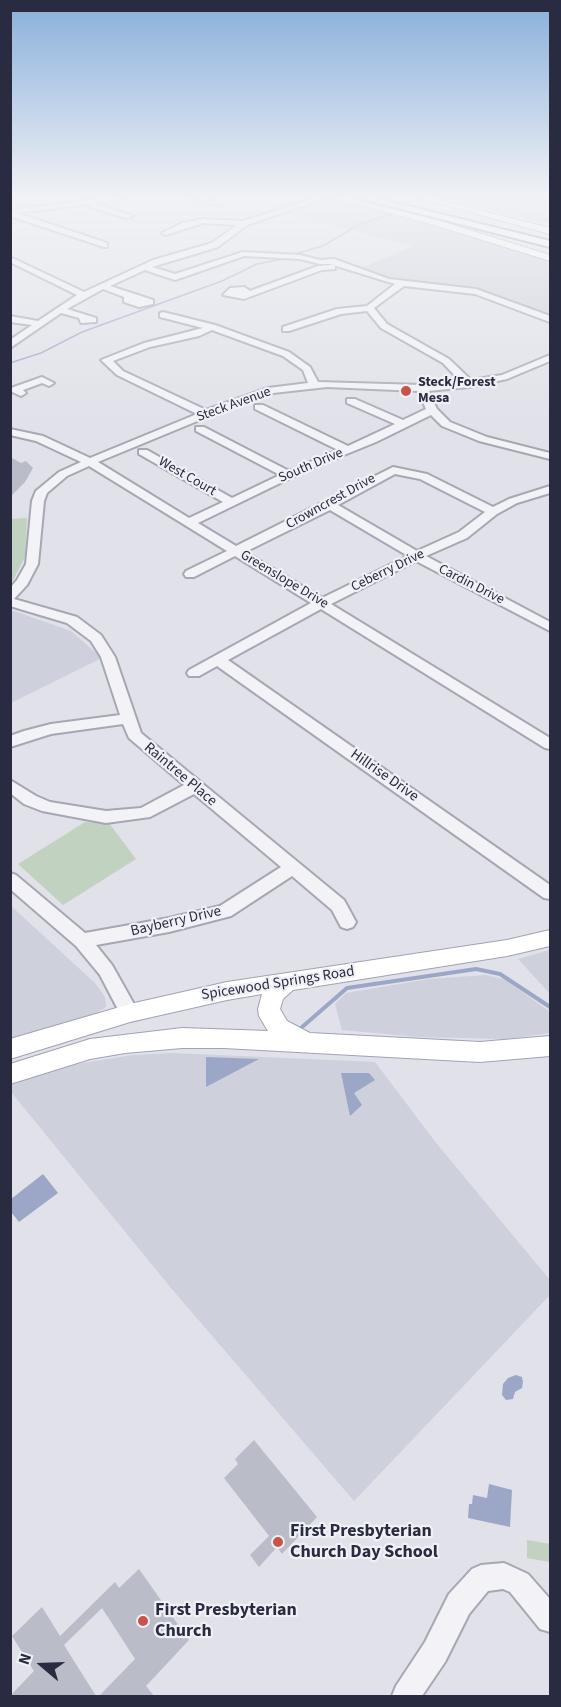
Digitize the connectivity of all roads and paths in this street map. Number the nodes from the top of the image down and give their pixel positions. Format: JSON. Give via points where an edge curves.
{"nodes":[{"id":1,"x":47,"y":278,"type":"edge"},
{"id":2,"x":121,"y":278,"type":"edge"},
{"id":3,"x":286,"y":278,"type":"edge"},
{"id":4,"x":378,"y":278,"type":"edge"},
{"id":5,"x":400,"y":284,"type":"junction"},
{"id":6,"x":103,"y":286,"type":"junction"},
{"id":7,"x":249,"y":294,"type":"dead end"},
{"id":8,"x":83,"y":295,"type":"junction"},
{"id":9,"x":129,"y":296,"type":"dead end"},
{"id":10,"x":370,"y":308,"type":"junction"},
{"id":11,"x":61,"y":310,"type":"junction"},
{"id":12,"x":163,"y":315,"type":"dead end"},
{"id":13,"x":84,"y":318,"type":"dead end"},
{"id":14,"x":10,"y":319,"type":"edge"},
{"id":15,"x":550,"y":319,"type":"edge"},
{"id":16,"x":40,"y":324,"type":"junction"},
{"id":17,"x":212,"y":327,"type":"junction"},
{"id":18,"x":286,"y":329,"type":"dead end"},
{"id":19,"x":10,"y":345,"type":"edge"},
{"id":20,"x":550,"y":358,"type":"edge"},
{"id":21,"x":469,"y":384,"type":"junction"},
{"id":22,"x":314,"y":385,"type":"junction"},
{"id":23,"x":422,"y":388,"type":"junction"},
{"id":24,"x":21,"y":393,"type":"dead end"},
{"id":25,"x":10,"y":397,"type":"edge"},
{"id":26,"x":351,"y":401,"type":"dead end"},
{"id":27,"x":258,"y":407,"type":"dead end"},
{"id":28,"x":432,"y":410,"type":"junction"},
{"id":29,"x":211,"y":412,"type":"junction"},
{"id":30,"x":403,"y":424,"type":"junction"},
{"id":31,"x":200,"y":429,"type":"dead end"},
{"id":32,"x":10,"y":432,"type":"edge"},
{"id":33,"x":347,"y":450,"type":"junction"},
{"id":34,"x":143,"y":452,"type":"dead end"},
{"id":35,"x":550,"y":456,"type":"edge"},
{"id":36,"x":90,"y":462,"type":"junction"},
{"id":37,"x":289,"y":475,"type":"junction"},
{"id":38,"x":550,"y":489,"type":"edge"},
{"id":39,"x":231,"y":502,"type":"junction"},
{"id":40,"x":330,"y":505,"type":"junction"},
{"id":41,"x":493,"y":512,"type":"junction"},
{"id":42,"x":190,"y":522,"type":"junction"},
{"id":43,"x":236,"y":552,"type":"junction"},
{"id":44,"x":417,"y":556,"type":"junction"},
{"id":45,"x":190,"y":574,"type":"dead end"},
{"id":46,"x":10,"y":596,"type":"edge"},
{"id":47,"x":10,"y":602,"type":"edge"},
{"id":48,"x":322,"y":603,"type":"junction"},
{"id":49,"x":550,"y":627,"type":"edge"},
{"id":50,"x":218,"y":660,"type":"junction"},
{"id":51,"x":194,"y":673,"type":"dead end"},
{"id":52,"x":127,"y":719,"type":"junction"},
{"id":53,"x":10,"y":742,"type":"edge"},
{"id":54,"x":550,"y":744,"type":"edge"},
{"id":55,"x":10,"y":784,"type":"edge"},
{"id":56,"x":194,"y":787,"type":"junction"},
{"id":57,"x":293,"y":867,"type":"junction"},
{"id":58,"x":10,"y":879,"type":"edge"},
{"id":59,"x":550,"y":892,"type":"edge"},
{"id":60,"x":347,"y":922,"type":"dead end"},
{"id":61,"x":550,"y":938,"type":"edge"},
{"id":62,"x":82,"y":941,"type":"junction"},
{"id":63,"x":288,"y":981,"type":"junction"},
{"id":64,"x":130,"y":1013,"type":"junction"},
{"id":65,"x":176,"y":1038,"type":"junction"},
{"id":66,"x":125,"y":1043,"type":"junction"},
{"id":67,"x":318,"y":1044,"type":"junction"},
{"id":68,"x":550,"y":1046,"type":"edge"},
{"id":69,"x":10,"y":1049,"type":"edge"},
{"id":70,"x":13,"y":1073,"type":"edge"},
{"id":71,"x":550,"y":1619,"type":"edge"},
{"id":72,"x":406,"y":1696,"type":"edge"}],
"edges":[{"from":1,"to":8,"type":"street"},
{"from":2,"to":6,"type":"street"},
{"from":3,"to":7,"type":"street"},
{"from":4,"to":5,"type":"street"},
{"from":5,"to":10,"type":"street"},
{"from":5,"to":15,"type":"street","via":[[476,292]]},
{"from":6,"to":8,"type":"street"},
{"from":6,"to":9,"type":"street"},
{"from":8,"to":11,"type":"street"},
{"from":10,"to":18,"type":"street","via":[[339,310]]},
{"from":10,"to":21,"type":"street","via":[[384,326],[446,361]]},
{"from":11,"to":13,"type":"street"},
{"from":11,"to":16,"type":"street"},
{"from":12,"to":17,"type":"street"},
{"from":14,"to":16,"type":"street"},
{"from":16,"to":19,"type":"street"},
{"from":17,"to":22,"type":"street","via":[[292,358],[307,369]]},
{"from":17,"to":29,"type":"street","via":[[113,358]]},
{"from":20,"to":21,"type":"street","name":"Steck Avenue","via":[[514,374]]},
{"from":21,"to":23,"type":"street","name":"Steck Avenue"},
{"from":22,"to":23,"type":"street","name":"Steck Avenue"},
{"from":22,"to":29,"type":"street","name":"Steck Avenue","via":[[262,393]]},
{"from":23,"to":28,"type":"street"},
{"from":24,"to":25,"type":"street"},
{"from":26,"to":30,"type":"street"},
{"from":27,"to":33,"type":"street"},
{"from":28,"to":30,"type":"street","name":"South Drive"},
{"from":28,"to":35,"type":"street","via":[[446,424],[467,434]]},
{"from":29,"to":36,"type":"street","name":"Steck Avenue"},
{"from":30,"to":33,"type":"street","name":"South Drive"},
{"from":31,"to":37,"type":"street"},
{"from":32,"to":36,"type":"street","name":"Greenslope Drive","via":[[39,438]]},
{"from":33,"to":37,"type":"street","name":"South Drive"},
{"from":34,"to":39,"type":"street","name":"West Court"},
{"from":36,"to":42,"type":"street","name":"Greenslope Drive"},
{"from":36,"to":46,"type":"street","name":"Steck Avenue","via":[[63,474],[42,491],[32,564]]},
{"from":37,"to":39,"type":"street","name":"South Drive"},
{"from":38,"to":41,"type":"street","name":"Ceberry Drive"},
{"from":39,"to":42,"type":"street","name":"South Drive"},
{"from":40,"to":41,"type":"street","name":"Crowncrest Drive","via":[[385,472],[402,470],[423,476]]},
{"from":40,"to":43,"type":"street","name":"Crowncrest Drive"},
{"from":40,"to":44,"type":"street","name":"Cardin Drive"},
{"from":41,"to":44,"type":"street","name":"Ceberry Drive","via":[[463,535]]},
{"from":42,"to":43,"type":"street","name":"Greenslope Drive"},
{"from":43,"to":45,"type":"street","name":"Crowncrest Drive"},
{"from":43,"to":48,"type":"street","name":"Greenslope Drive"},
{"from":44,"to":48,"type":"street","name":"Ceberry Drive"},
{"from":44,"to":49,"type":"street","name":"Cardin Drive"},
{"from":47,"to":52,"type":"street","name":"Raintree Place","via":[[72,620],[96,638],[108,657]]},
{"from":48,"to":50,"type":"street","name":"Ceberry Drive"},
{"from":48,"to":54,"type":"street","name":"Greenslope Drive"},
{"from":50,"to":51,"type":"street","name":"Ceberry Drive"},
{"from":50,"to":59,"type":"street","name":"Hillrise Drive"},
{"from":52,"to":53,"type":"street","via":[[51,729]]},
{"from":52,"to":56,"type":"street","name":"Raintree Place","via":[[134,735]]},
{"from":55,"to":56,"type":"street","via":[[30,800],[48,807],[106,817],[144,813]]},
{"from":56,"to":57,"type":"street","name":"Raintree Place"},
{"from":57,"to":60,"type":"street","name":"Raintree Place","via":[[339,905]]},
{"from":57,"to":62,"type":"street","name":"Bayberry Drive","via":[[225,911]]},
{"from":58,"to":62,"type":"street"},
{"from":61,"to":63,"type":"main road","name":"Spicewood Springs Road"},
{"from":62,"to":64,"type":"street","via":[[106,970]]},
{"from":63,"to":64,"type":"main road","name":"Spicewood Springs Road"},
{"from":63,"to":67,"type":"main road","via":[[270,1002],[273,1022],[288,1033]]},
{"from":64,"to":65,"type":"main road","via":[[138,1024]]},
{"from":64,"to":66,"type":"main road"},
{"from":64,"to":69,"type":"main road","name":"Spicewood Springs Road"},
{"from":64,"to":70,"type":"main road","via":[[109,1029],[52,1050]]},
{"from":65,"to":66,"type":"main road"},
{"from":65,"to":67,"type":"main road"},
{"from":66,"to":70,"type":"main road","via":[[80,1051]]},
{"from":67,"to":68,"type":"main road","via":[[480,1052]]},
{"from":71,"to":72,"type":"street","via":[[519,1583],[504,1575],[481,1578],[459,1604],[435,1652]]}]}
